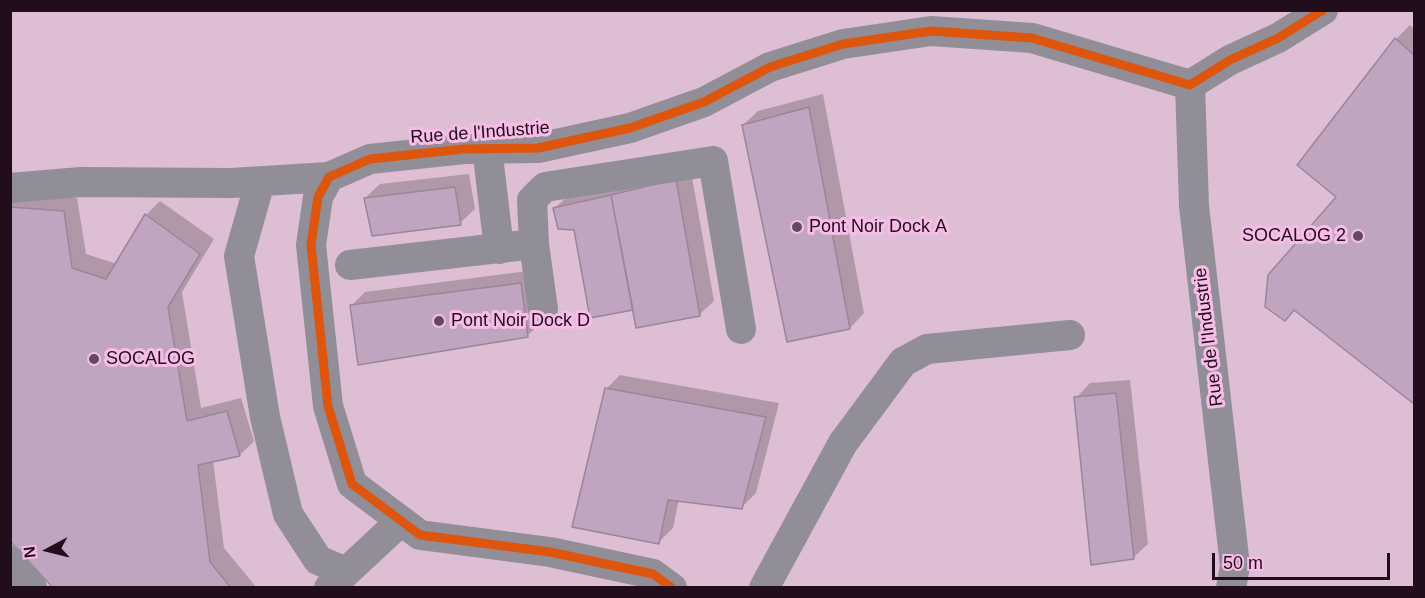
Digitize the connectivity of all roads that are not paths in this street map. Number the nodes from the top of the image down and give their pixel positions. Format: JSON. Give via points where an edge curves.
{"nodes":[{"id":1,"x":1323,"y":10,"type":"edge"},
{"id":2,"x":1190,"y":85,"type":"junction"},
{"id":3,"x":487,"y":148,"type":"junction"},
{"id":4,"x":329,"y":177,"type":"junction"},
{"id":5,"x":260,"y":182,"type":"junction"},
{"id":6,"x":10,"y":188,"type":"edge"},
{"id":7,"x":534,"y":244,"type":"junction"},
{"id":8,"x":499,"y":249,"type":"junction"},
{"id":9,"x":350,"y":265,"type":"dead end"},
{"id":10,"x":543,"y":309,"type":"dead end"},
{"id":11,"x":741,"y":329,"type":"dead end"},
{"id":12,"x":1070,"y":335,"type":"dead end"},
{"id":13,"x":401,"y":520,"type":"junction"},
{"id":14,"x":10,"y":561,"type":"edge"},
{"id":15,"x":337,"y":580,"type":"edge"},
{"id":16,"x":32,"y":588,"type":"edge"},
{"id":17,"x":672,"y":588,"type":"edge"},
{"id":18,"x":764,"y":588,"type":"edge"},
{"id":19,"x":1231,"y":588,"type":"edge"}],
"edges":[{"from":1,"to":2,"type":"street"},
{"from":2,"to":3,"type":"street","name":"Rue de l'Industrie","via":[[1032,38],[931,31],[843,44],[770,67],[704,102],[630,128],[538,148]]},
{"from":2,"to":19,"type":"street","name":"Rue de l'Industrie","via":[[1194,206],[1236,566]]},
{"from":3,"to":4,"type":"street","name":"Rue de l'Industrie","via":[[370,159]]},
{"from":3,"to":8,"type":"street"},
{"from":4,"to":5,"type":"street","name":"Rue de l'Industrie"},
{"from":4,"to":13,"type":"street","via":[[318,197],[311,245],[328,406],[352,484]]},
{"from":5,"to":6,"type":"street","name":"Rue de l'Industrie","via":[[81,182]]},
{"from":5,"to":15,"type":"street","via":[[239,256],[265,417],[288,514],[318,560]]},
{"from":7,"to":8,"type":"street"},
{"from":7,"to":10,"type":"street"},
{"from":7,"to":11,"type":"street","via":[[532,200],[545,187],[712,161]]},
{"from":8,"to":9,"type":"street"},
{"from":12,"to":18,"type":"street","via":[[927,349],[903,362],[843,443]]},
{"from":13,"to":15,"type":"street"},
{"from":13,"to":17,"type":"street","via":[[420,535],[550,552],[653,574]]},
{"from":14,"to":16,"type":"street"}]}
